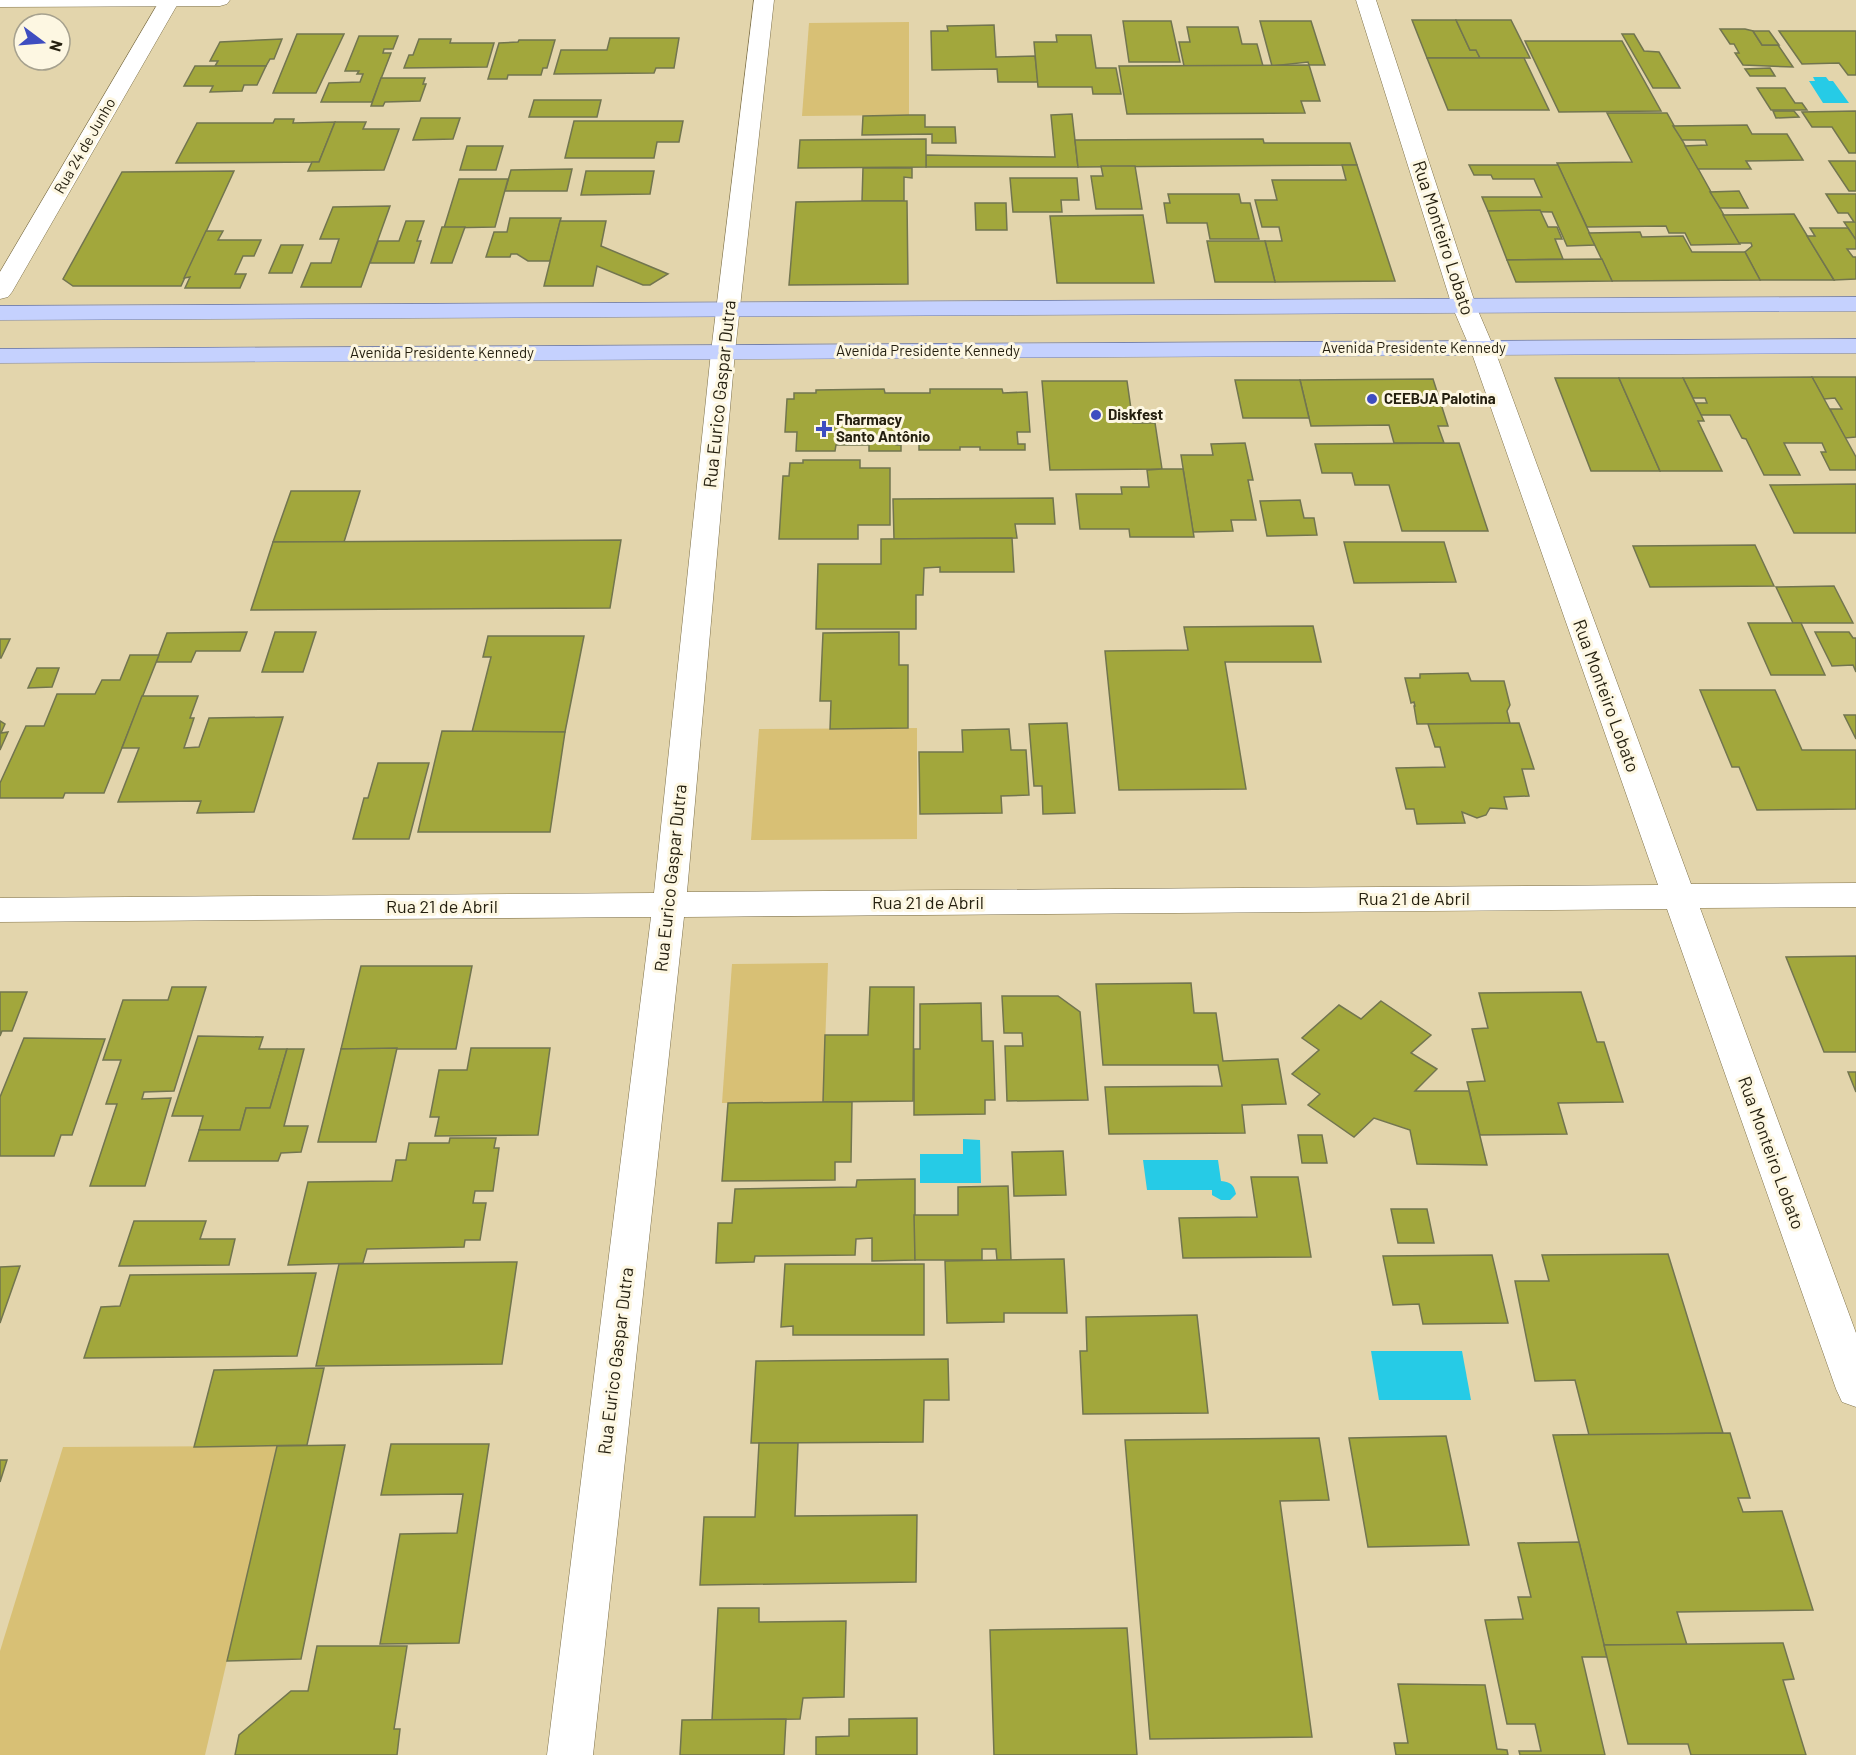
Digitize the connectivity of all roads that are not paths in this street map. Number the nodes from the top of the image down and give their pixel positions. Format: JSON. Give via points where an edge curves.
{"nodes":[{"id":1,"x":170,"y":0,"type":"edge"},
{"id":2,"x":220,"y":0,"type":"edge"},
{"id":3,"x":764,"y":0,"type":"edge"},
{"id":4,"x":1366,"y":0,"type":"edge"},
{"id":5,"x":0,"y":1,"type":"edge"},
{"id":6,"x":0,"y":292,"type":"edge"},
{"id":7,"x":1856,"y":304,"type":"edge"},
{"id":8,"x":1464,"y":306,"type":"junction"},
{"id":9,"x":729,"y":310,"type":"junction"},
{"id":10,"x":0,"y":314,"type":"edge"},
{"id":11,"x":1856,"y":346,"type":"edge"},
{"id":12,"x":1482,"y":348,"type":"junction"},
{"id":13,"x":723,"y":352,"type":"junction"},
{"id":14,"x":0,"y":356,"type":"edge"},
{"id":15,"x":1856,"y":895,"type":"edge"},
{"id":16,"x":1678,"y":896,"type":"junction"},
{"id":17,"x":669,"y":905,"type":"junction"},
{"id":18,"x":0,"y":910,"type":"edge"},
{"id":19,"x":1856,"y":1389,"type":"edge"},
{"id":20,"x":570,"y":1755,"type":"edge"}],
"edges":[{"from":1,"to":2,"type":"street"},
{"from":1,"to":5,"type":"street"},
{"from":1,"to":6,"type":"street","name":"Rua 24 de Junho"},
{"from":3,"to":9,"type":"street","name":"Rua Eurico Gaspar Dutra"},
{"from":4,"to":8,"type":"street","name":"Rua Monteiro Lobato"},
{"from":7,"to":8,"type":"main road"},
{"from":8,"to":9,"type":"main road"},
{"from":8,"to":12,"type":"street","name":"Rua Monteiro Lobato"},
{"from":9,"to":10,"type":"main road"},
{"from":9,"to":13,"type":"street","name":"Rua Eurico Gaspar Dutra"},
{"from":11,"to":12,"type":"main road","name":"Avenida Presidente Kennedy"},
{"from":12,"to":13,"type":"main road","name":"Avenida Presidente Kennedy"},
{"from":12,"to":16,"type":"street","name":"Rua Monteiro Lobato"},
{"from":13,"to":14,"type":"main road","name":"Avenida Presidente Kennedy"},
{"from":13,"to":17,"type":"street","name":"Rua Eurico Gaspar Dutra"},
{"from":15,"to":16,"type":"street","name":"Rua 21 de Abril"},
{"from":16,"to":17,"type":"street","name":"Rua 21 de Abril"},
{"from":16,"to":19,"type":"street","name":"Rua Monteiro Lobato"},
{"from":17,"to":18,"type":"street","name":"Rua 21 de Abril"},
{"from":17,"to":20,"type":"street","name":"Rua Eurico Gaspar Dutra"}]}
